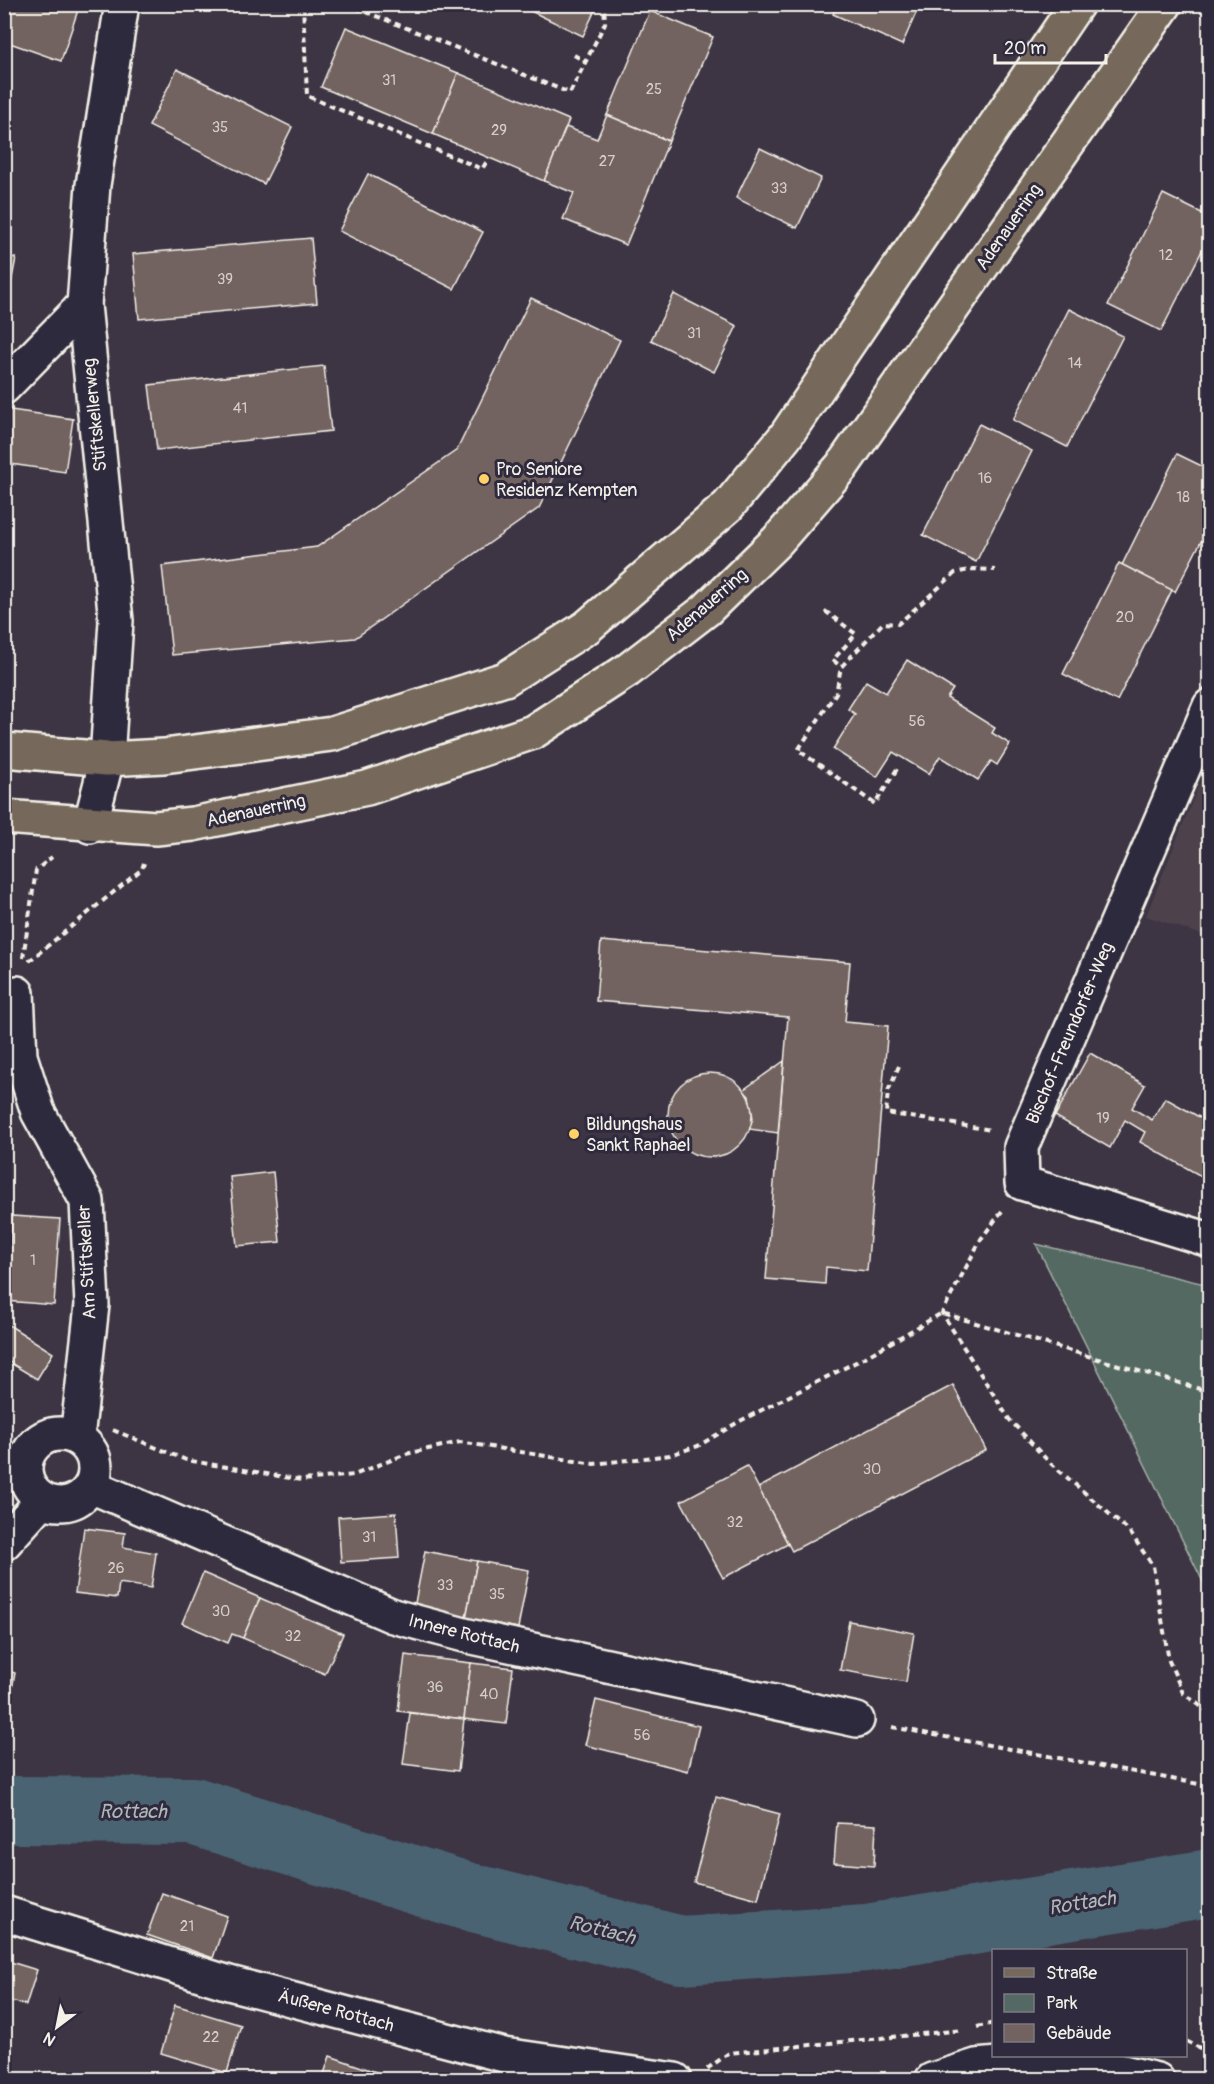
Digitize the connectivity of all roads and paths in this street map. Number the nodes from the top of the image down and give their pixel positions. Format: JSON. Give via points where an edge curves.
{"nodes":[{"id":1,"x":122,"y":4,"type":"edge"},
{"id":2,"x":303,"y":4,"type":"edge"},
{"id":3,"x":346,"y":4,"type":"edge"},
{"id":4,"x":604,"y":4,"type":"edge"},
{"id":5,"x":1077,"y":4,"type":"edge"},
{"id":6,"x":1166,"y":4,"type":"edge"},
{"id":7,"x":574,"y":55,"type":"dead end"},
{"id":8,"x":586,"y":62,"type":"junction"},
{"id":9,"x":489,"y":158,"type":"dead end"},
{"id":10,"x":84,"y":305,"type":"junction"},
{"id":11,"x":4,"y":387,"type":"edge"},
{"id":12,"x":994,"y":570,"type":"dead end"},
{"id":13,"x":825,"y":611,"type":"dead end"},
{"id":14,"x":841,"y":667,"type":"junction"},
{"id":15,"x":1209,"y":706,"type":"edge"},
{"id":16,"x":4,"y":750,"type":"edge"},
{"id":17,"x":106,"y":759,"type":"junction"},
{"id":18,"x":897,"y":769,"type":"dead end"},
{"id":19,"x":4,"y":817,"type":"edge"},
{"id":20,"x":90,"y":826,"type":"junction"},
{"id":21,"x":156,"y":828,"type":"junction"},
{"id":22,"x":17,"y":993,"type":"dead end"},
{"id":23,"x":899,"y":1066,"type":"dead end"},
{"id":24,"x":1026,"y":1135,"type":"junction"},
{"id":25,"x":1022,"y":1183,"type":"junction"},
{"id":26,"x":1209,"y":1240,"type":"edge"},
{"id":27,"x":942,"y":1313,"type":"junction"},
{"id":28,"x":1209,"y":1392,"type":"edge"},
{"id":29,"x":78,"y":1433,"type":"junction"},
{"id":30,"x":16,"y":1446,"type":"edge"},
{"id":31,"x":91,"y":1486,"type":"junction"},
{"id":32,"x":42,"y":1501,"type":"junction"},
{"id":33,"x":4,"y":1543,"type":"edge"},
{"id":34,"x":1209,"y":1713,"type":"edge"},
{"id":35,"x":857,"y":1720,"type":"joint"},
{"id":36,"x":1209,"y":1776,"type":"edge"},
{"id":37,"x":1204,"y":1785,"type":"junction"},
{"id":38,"x":1209,"y":1840,"type":"edge"},
{"id":39,"x":4,"y":1913,"type":"edge"},
{"id":40,"x":992,"y":2024,"type":"edge"},
{"id":41,"x":1187,"y":2042,"type":"edge"},
{"id":42,"x":1209,"y":2053,"type":"edge"},
{"id":43,"x":689,"y":2076,"type":"edge"},
{"id":44,"x":932,"y":2079,"type":"edge"},
{"id":45,"x":1157,"y":2079,"type":"edge"}],
"edges":[{"from":1,"to":10,"type":"street","name":"Stiftskellerweg","via":[[93,184]]},
{"from":2,"to":9,"type":"path","via":[[307,96],[482,169]]},
{"from":3,"to":8,"type":"path","via":[[570,93]]},
{"from":4,"to":8,"type":"path","via":[[605,24]]},
{"from":5,"to":17,"type":"main road","via":[[785,437],[728,506],[587,627],[505,679],[332,734],[164,756]]},
{"from":6,"to":21,"type":"main road","name":"Adenauerring","via":[[842,466],[777,542],[706,610],[627,670],[533,732],[367,788]]},
{"from":7,"to":8,"type":"path"},
{"from":10,"to":11,"type":"street"},
{"from":10,"to":17,"type":"street","name":"Stiftskellerweg","via":[[116,621]]},
{"from":12,"to":14,"type":"path","via":[[955,573],[898,624],[883,623]]},
{"from":13,"to":14,"type":"path","via":[[856,633],[833,660]]},
{"from":14,"to":18,"type":"path","via":[[836,693],[798,750],[875,804]]},
{"from":15,"to":24,"type":"street","name":"Bischof-Freundorfer-Weg"},
{"from":16,"to":17,"type":"main road"},
{"from":17,"to":20,"type":"street","name":"Stiftskellerweg"},
{"from":19,"to":20,"type":"main road","name":"Adenauerring"},
{"from":20,"to":21,"type":"main road","name":"Adenauerring"},
{"from":20,"to":21,"type":"path","via":[[36,870],[22,968],[142,869]]},
{"from":22,"to":29,"type":"street","name":"Am Stiftskeller","via":[[20,1056],[38,1112],[87,1202],[92,1305]]},
{"from":23,"to":24,"type":"path","via":[[888,1091],[886,1113]]},
{"from":24,"to":25,"type":"street","name":"Bischof-Freundorfer-Weg","via":[[1021,1147]]},
{"from":25,"to":26,"type":"street"},
{"from":25,"to":27,"type":"path","via":[[981,1239]]},
{"from":27,"to":28,"type":"path"},
{"from":27,"to":29,"type":"path","via":[[698,1446],[635,1460],[594,1464],[460,1442],[406,1454],[354,1475],[302,1480],[186,1460],[101,1426]]},
{"from":27,"to":34,"type":"path","via":[[1009,1419],[1048,1461],[1129,1531],[1153,1566],[1169,1660],[1183,1693]]},
{"from":29,"to":30,"type":"street","via":[[59,1433]]},
{"from":29,"to":31,"type":"street","via":[[96,1468]]},
{"from":30,"to":32,"type":"street","via":[[29,1488]]},
{"from":31,"to":32,"type":"street","via":[[79,1500],[61,1505]]},
{"from":31,"to":35,"type":"street","name":"Innere Rottach","via":[[393,1616],[468,1636]]},
{"from":32,"to":33,"type":"street"},
{"from":35,"to":37,"type":"path"},
{"from":36,"to":37,"type":"path"},
{"from":37,"to":38,"type":"path"},
{"from":39,"to":43,"type":"street","name":"Äußere Rottach","via":[[229,1983],[504,2055]]},
{"from":40,"to":43,"type":"path","via":[[967,2030],[729,2053]]},
{"from":41,"to":42,"type":"path"},
{"from":44,"to":45,"type":"street","via":[[976,2066],[1064,2058]]}]}
